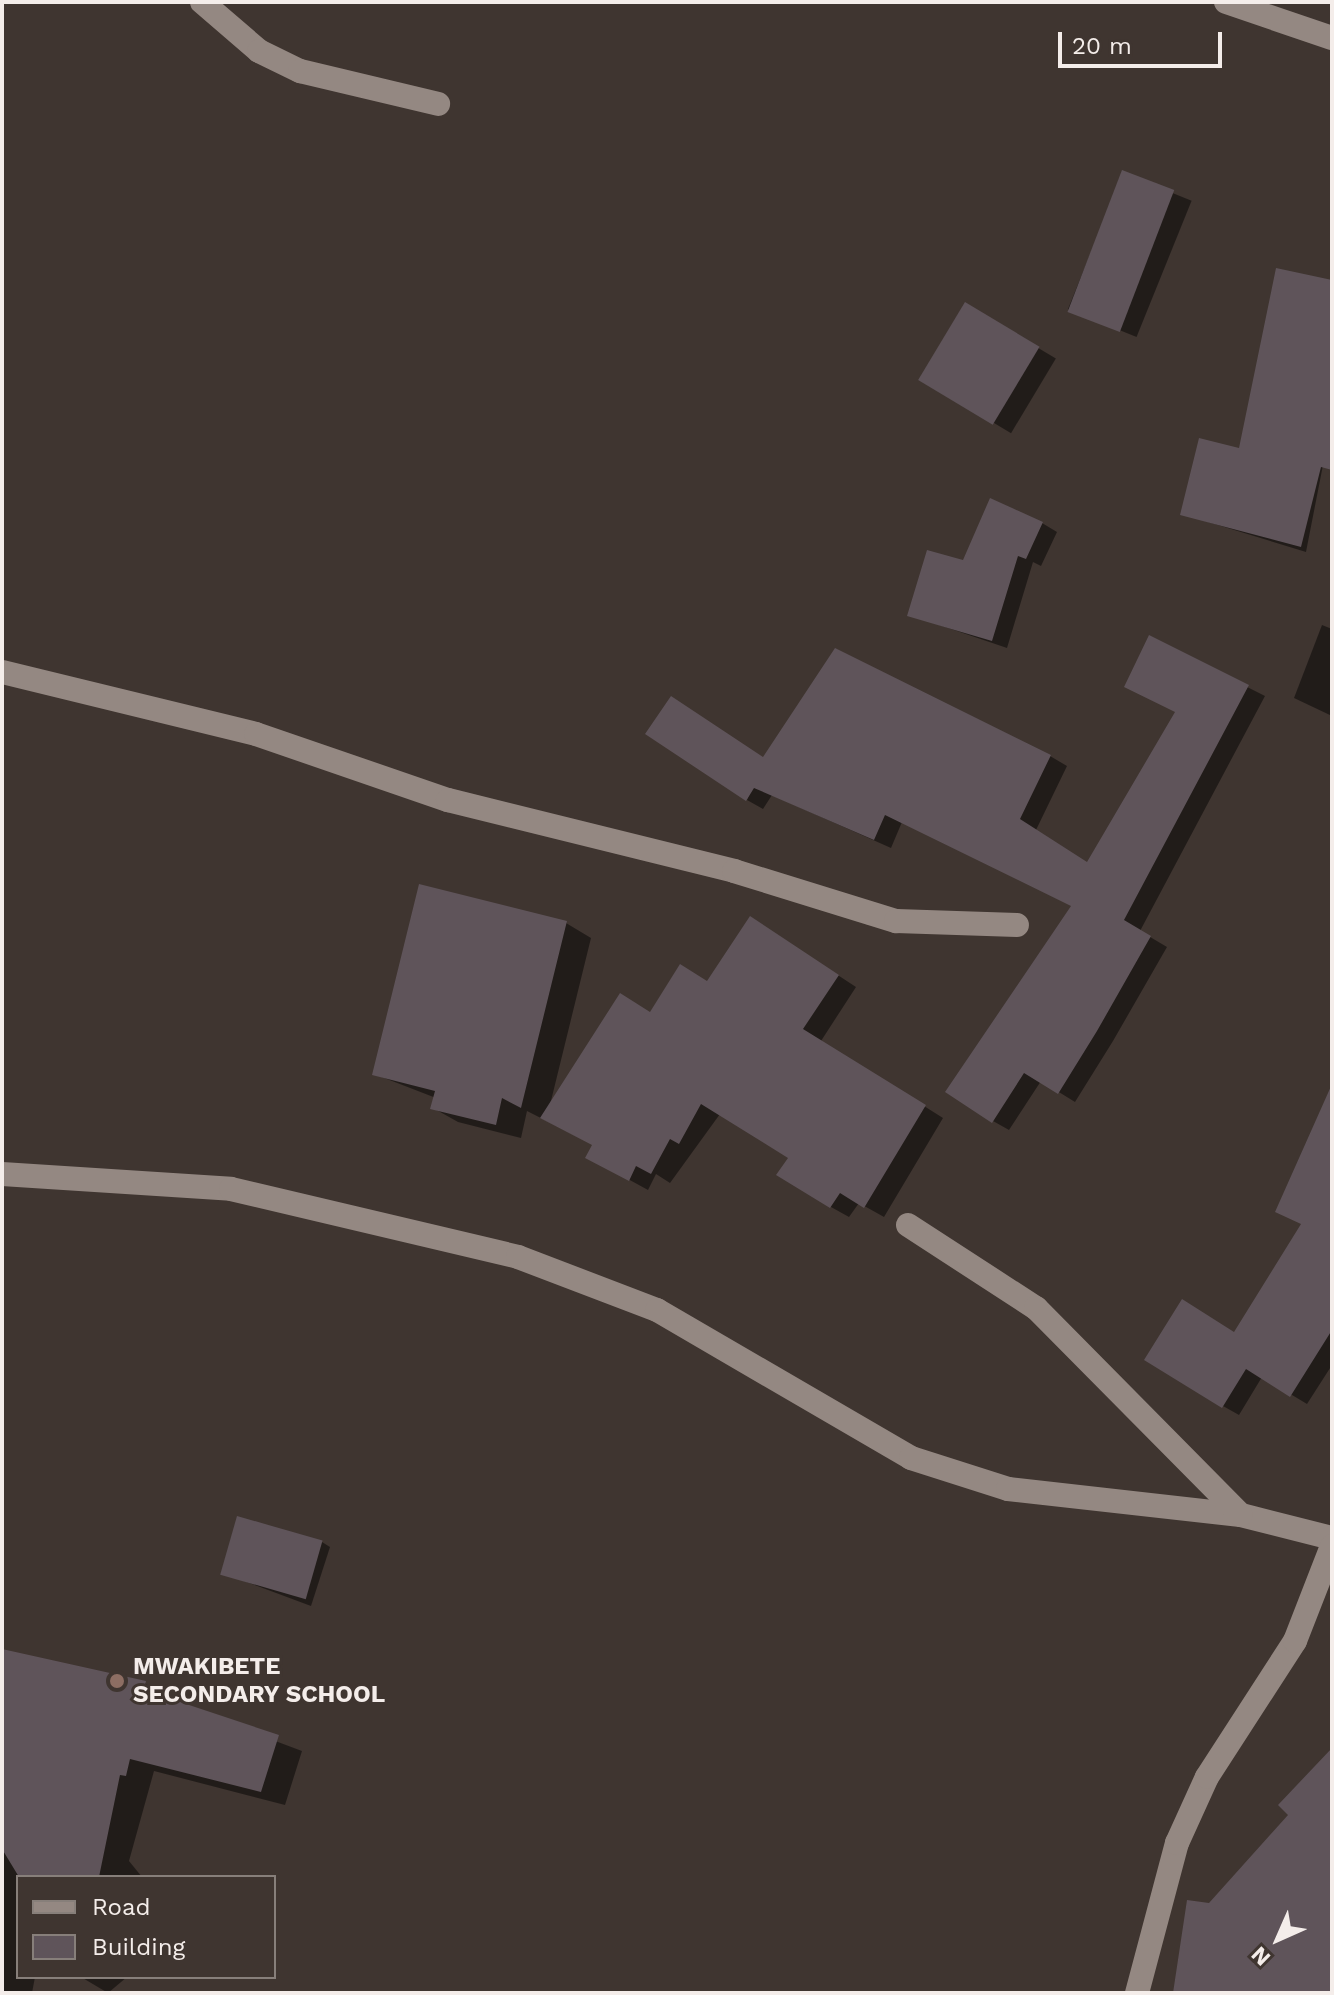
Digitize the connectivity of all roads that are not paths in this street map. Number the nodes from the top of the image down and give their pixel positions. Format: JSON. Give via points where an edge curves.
{"nodes":[{"id":1,"x":202,"y":2,"type":"edge"},
{"id":2,"x":1226,"y":2,"type":"edge"},
{"id":3,"x":1332,"y":38,"type":"edge"},
{"id":4,"x":438,"y":104,"type":"dead end"},
{"id":5,"x":2,"y":672,"type":"edge"},
{"id":6,"x":1017,"y":925,"type":"dead end"},
{"id":7,"x":2,"y":1174,"type":"edge"},
{"id":8,"x":908,"y":1225,"type":"dead end"},
{"id":9,"x":1241,"y":1515,"type":"junction"},
{"id":10,"x":1332,"y":1538,"type":"edge"},
{"id":11,"x":1332,"y":1546,"type":"edge"},
{"id":12,"x":1137,"y":1993,"type":"edge"}],
"edges":[{"from":1,"to":4,"type":"street","via":[[259,51],[300,71]]},
{"from":2,"to":3,"type":"street"},
{"from":5,"to":6,"type":"street","via":[[256,734],[448,800],[734,871],[846,909],[896,921]]},
{"from":7,"to":9,"type":"street","via":[[231,1189],[518,1257],[657,1310],[911,1458],[1008,1489]]},
{"from":8,"to":9,"type":"street","via":[[1036,1308]]},
{"from":9,"to":10,"type":"street"},
{"from":11,"to":12,"type":"street","via":[[1295,1641],[1207,1777],[1177,1843]]}]}
